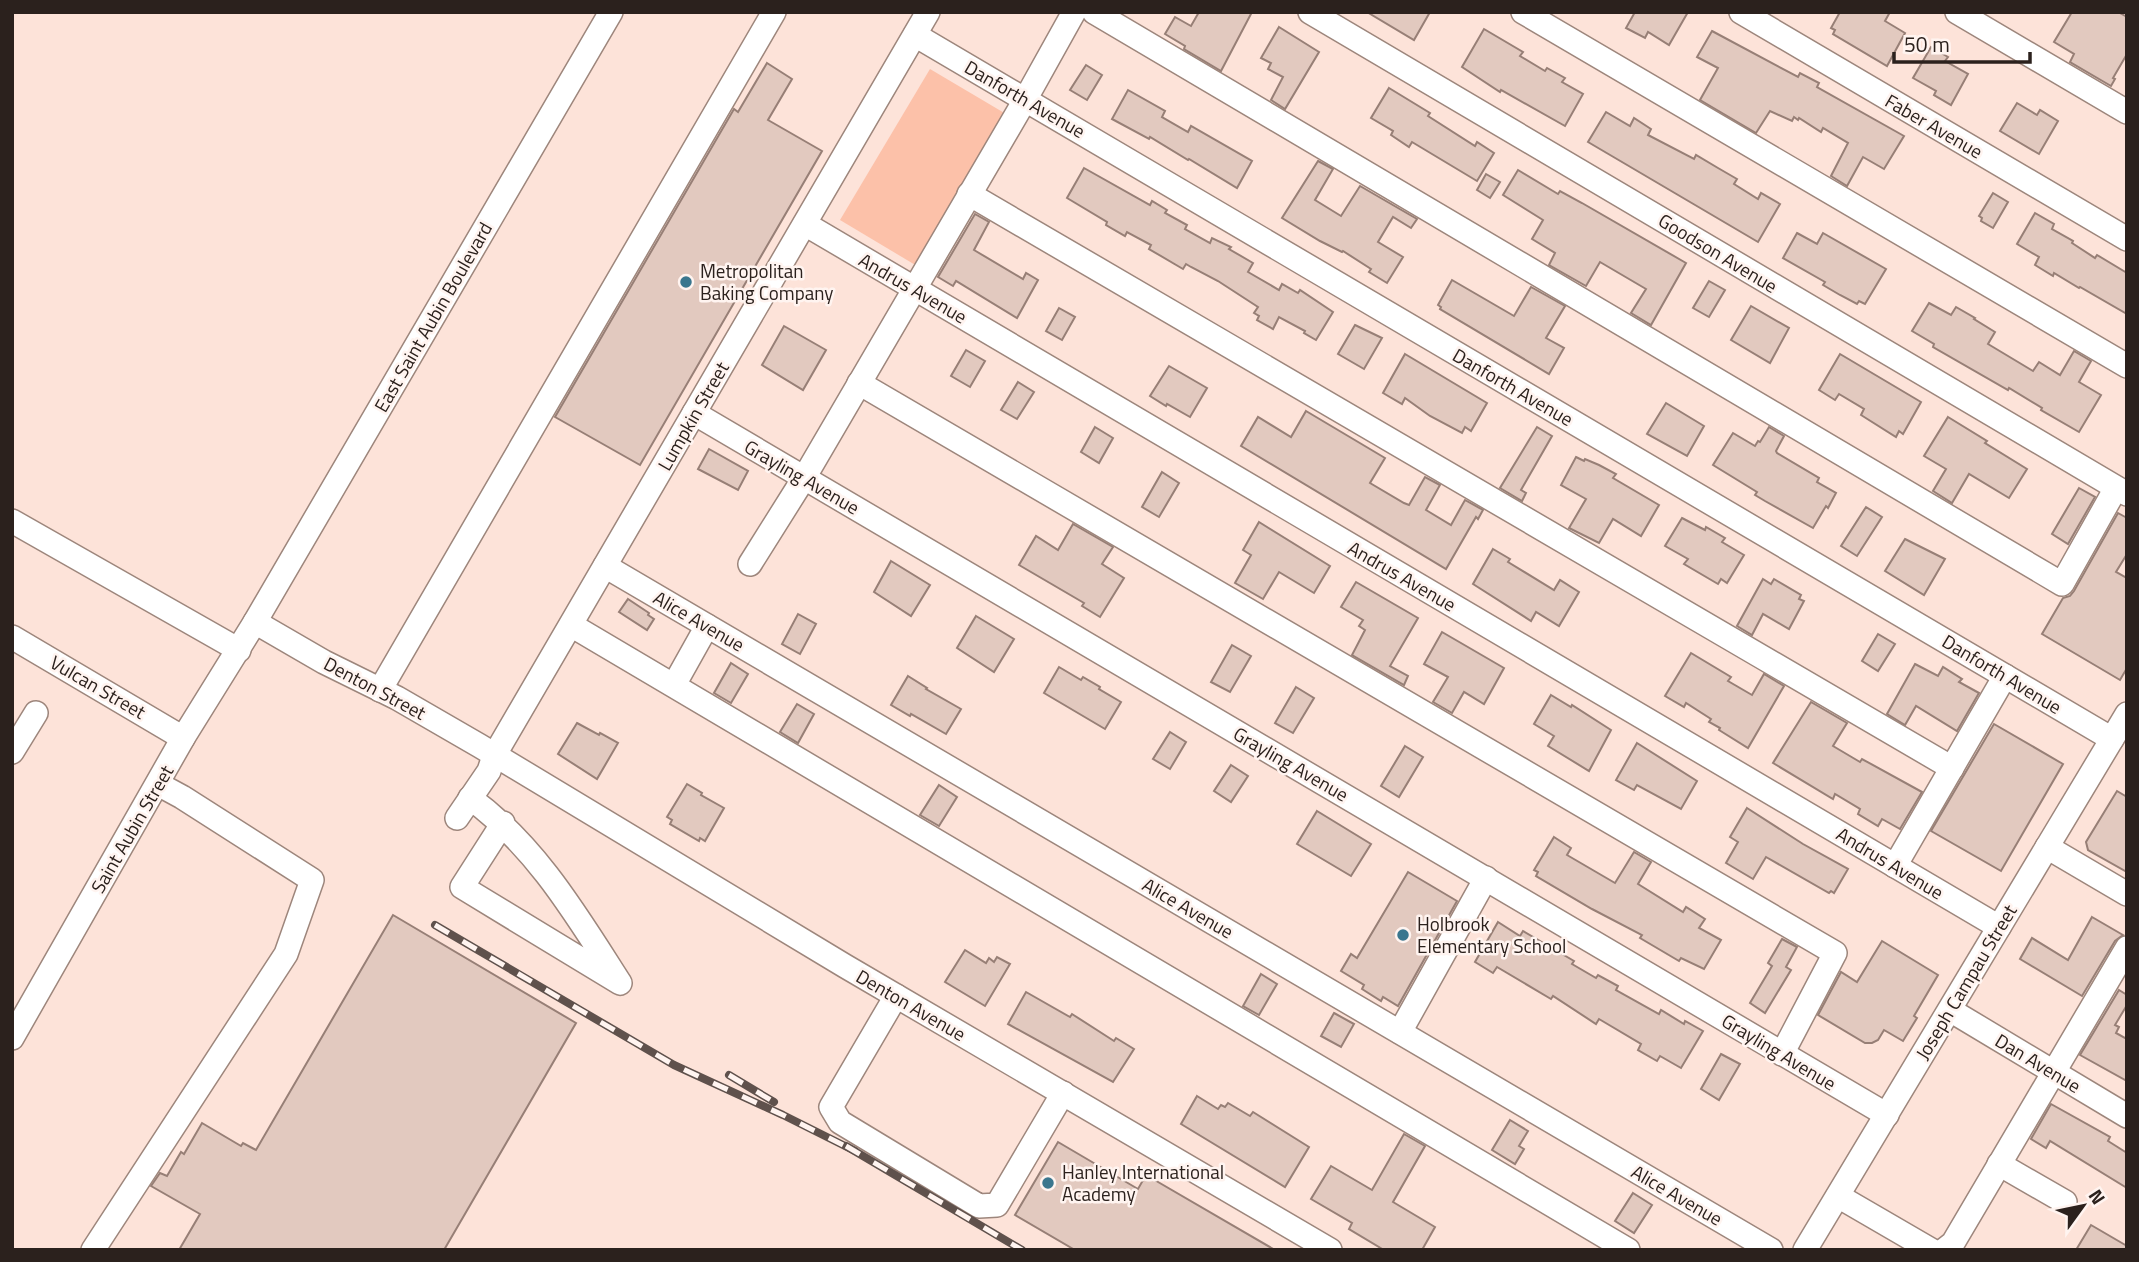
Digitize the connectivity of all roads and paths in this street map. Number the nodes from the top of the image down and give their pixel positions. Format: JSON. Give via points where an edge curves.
{"nodes":[{"id":1,"x":611,"y":12,"type":"edge"},
{"id":2,"x":774,"y":12,"type":"edge"},
{"id":3,"x":928,"y":12,"type":"edge"},
{"id":4,"x":1074,"y":12,"type":"edge"},
{"id":5,"x":1094,"y":12,"type":"edge"},
{"id":6,"x":1310,"y":12,"type":"edge"},
{"id":7,"x":1523,"y":12,"type":"edge"},
{"id":8,"x":1741,"y":12,"type":"edge"},
{"id":9,"x":1957,"y":12,"type":"edge"},
{"id":10,"x":915,"y":35,"type":"junction"},
{"id":11,"x":1025,"y":100,"type":"junction"},
{"id":12,"x":2127,"y":113,"type":"edge"},
{"id":13,"x":969,"y":194,"type":"junction"},
{"id":14,"x":804,"y":224,"type":"junction"},
{"id":15,"x":2127,"y":239,"type":"edge"},
{"id":16,"x":914,"y":288,"type":"junction"},
{"id":17,"x":2127,"y":366,"type":"edge"},
{"id":18,"x":859,"y":383,"type":"junction"},
{"id":19,"x":694,"y":413,"type":"junction"},
{"id":20,"x":804,"y":478,"type":"junction"},
{"id":21,"x":2122,"y":491,"type":"edge"},
{"id":22,"x":12,"y":521,"type":"edge"},
{"id":23,"x":750,"y":564,"type":"dead end"},
{"id":24,"x":605,"y":566,"type":"junction"},
{"id":25,"x":255,"y":622,"type":"junction"},
{"id":26,"x":571,"y":625,"type":"junction"},
{"id":27,"x":707,"y":626,"type":"junction"},
{"id":28,"x":12,"y":638,"type":"edge"},
{"id":29,"x":239,"y":650,"type":"junction"},
{"id":30,"x":2005,"y":676,"type":"junction"},
{"id":31,"x":674,"y":685,"type":"junction"},
{"id":32,"x":380,"y":690,"type":"junction"},
{"id":33,"x":36,"y":713,"type":"dead end"},
{"id":34,"x":2127,"y":715,"type":"edge"},
{"id":35,"x":183,"y":738,"type":"junction"},
{"id":36,"x":2112,"y":739,"type":"junction"},
{"id":37,"x":12,"y":752,"type":"edge"},
{"id":38,"x":494,"y":756,"type":"junction"},
{"id":39,"x":1952,"y":768,"type":"junction"},
{"id":40,"x":158,"y":784,"type":"junction"},
{"id":41,"x":470,"y":798,"type":"junction"},
{"id":42,"x":457,"y":818,"type":"dead end"},
{"id":43,"x":503,"y":823,"type":"junction"},
{"id":44,"x":2047,"y":847,"type":"junction"},
{"id":45,"x":1895,"y":866,"type":"junction"},
{"id":46,"x":1486,"y":878,"type":"junction"},
{"id":47,"x":2127,"y":894,"type":"edge"},
{"id":48,"x":1999,"y":927,"type":"junction"},
{"id":49,"x":2127,"y":948,"type":"edge"},
{"id":50,"x":2118,"y":983,"type":"edge"},
{"id":51,"x":896,"y":996,"type":"junction"},
{"id":52,"x":1950,"y":1010,"type":"junction"},
{"id":53,"x":1400,"y":1032,"type":"junction"},
{"id":54,"x":12,"y":1038,"type":"edge"},
{"id":55,"x":1782,"y":1054,"type":"junction"},
{"id":56,"x":2054,"y":1072,"type":"junction"},
{"id":57,"x":1063,"y":1093,"type":"junction"},
{"id":58,"x":1886,"y":1115,"type":"junction"},
{"id":59,"x":2127,"y":1116,"type":"edge"},
{"id":60,"x":2000,"y":1164,"type":"junction"},
{"id":61,"x":1838,"y":1196,"type":"junction"},
{"id":62,"x":2065,"y":1202,"type":"dead end"},
{"id":63,"x":93,"y":1250,"type":"edge"},
{"id":64,"x":1330,"y":1250,"type":"edge"},
{"id":65,"x":1628,"y":1250,"type":"edge"},
{"id":66,"x":1771,"y":1250,"type":"edge"},
{"id":67,"x":1805,"y":1250,"type":"edge"},
{"id":68,"x":1931,"y":1250,"type":"edge"},
{"id":69,"x":1944,"y":1250,"type":"edge"}],
"edges":[{"from":1,"to":25,"type":"street","name":"East Saint Aubin Boulevard"},
{"from":2,"to":32,"type":"street"},
{"from":3,"to":10,"type":"street","name":"Lumpkin Street"},
{"from":4,"to":11,"type":"street"},
{"from":5,"to":21,"type":"street","via":[[2062,584]]},
{"from":6,"to":21,"type":"street","name":"Goodson Avenue"},
{"from":7,"to":17,"type":"street"},
{"from":8,"to":15,"type":"street","name":"Faber Avenue"},
{"from":9,"to":12,"type":"street"},
{"from":10,"to":11,"type":"street","name":"Danforth Avenue"},
{"from":10,"to":14,"type":"street","name":"Lumpkin Street"},
{"from":11,"to":13,"type":"street"},
{"from":11,"to":30,"type":"street","name":"Danforth Avenue"},
{"from":13,"to":16,"type":"street"},
{"from":13,"to":39,"type":"street"},
{"from":14,"to":16,"type":"street","name":"Andrus Avenue"},
{"from":14,"to":19,"type":"street","name":"Lumpkin Street"},
{"from":16,"to":18,"type":"street"},
{"from":16,"to":45,"type":"street","name":"Andrus Avenue"},
{"from":18,"to":20,"type":"street"},
{"from":18,"to":55,"type":"street","via":[[1835,953]]},
{"from":19,"to":20,"type":"street","name":"Grayling Avenue"},
{"from":19,"to":24,"type":"street","name":"Lumpkin Street"},
{"from":20,"to":23,"type":"street"},
{"from":20,"to":46,"type":"street","name":"Grayling Avenue"},
{"from":22,"to":29,"type":"street"},
{"from":24,"to":26,"type":"street","name":"Lumpkin Street"},
{"from":24,"to":27,"type":"street","name":"Alice Avenue"},
{"from":25,"to":29,"type":"street","name":"Saint Aubin Street"},
{"from":25,"to":32,"type":"street","name":"Denton Street"},
{"from":26,"to":31,"type":"street"},
{"from":26,"to":38,"type":"street","name":"Lumpkin Street"},
{"from":27,"to":31,"type":"street"},
{"from":27,"to":53,"type":"street","name":"Alice Avenue"},
{"from":28,"to":35,"type":"street","name":"Vulcan Street"},
{"from":29,"to":35,"type":"street","name":"Saint Aubin Street"},
{"from":30,"to":36,"type":"street","name":"Danforth Avenue"},
{"from":30,"to":39,"type":"street"},
{"from":31,"to":65,"type":"street"},
{"from":32,"to":38,"type":"street","name":"Denton Street"},
{"from":33,"to":37,"type":"street"},
{"from":34,"to":36,"type":"street","name":"Joseph Campau Street"},
{"from":35,"to":40,"type":"street","name":"Saint Aubin Street"},
{"from":36,"to":44,"type":"street","name":"Joseph Campau Street"},
{"from":38,"to":41,"type":"street","name":"Lumpkin Street"},
{"from":38,"to":51,"type":"street","name":"Denton Avenue"},
{"from":39,"to":45,"type":"street"},
{"from":40,"to":54,"type":"street","name":"Saint Aubin Street"},
{"from":40,"to":63,"type":"street","via":[[312,880],[286,954]]},
{"from":41,"to":42,"type":"street","name":"Lumpkin Street"},
{"from":41,"to":43,"type":"street"},
{"from":43,"to":43,"type":"street","via":[[561,892],[620,983],[462,887]]},
{"from":44,"to":47,"type":"street"},
{"from":44,"to":48,"type":"street","name":"Joseph Campau Street"},
{"from":45,"to":48,"type":"street","name":"Andrus Avenue"},
{"from":46,"to":53,"type":"street"},
{"from":46,"to":55,"type":"street","name":"Grayling Avenue"},
{"from":48,"to":52,"type":"street","name":"Joseph Campau Street"},
{"from":49,"to":50,"type":"street"},
{"from":50,"to":56,"type":"street"},
{"from":51,"to":57,"type":"street","name":"Denton Avenue"},
{"from":51,"to":57,"type":"street","via":[[831,1107],[840,1122],[979,1206],[997,1205]]},
{"from":52,"to":56,"type":"street","name":"Dan Avenue"},
{"from":52,"to":58,"type":"street","name":"Joseph Campau Street"},
{"from":53,"to":66,"type":"street","name":"Alice Avenue"},
{"from":55,"to":58,"type":"street","name":"Grayling Avenue"},
{"from":56,"to":59,"type":"street","name":"Dan Avenue"},
{"from":56,"to":60,"type":"street"},
{"from":57,"to":64,"type":"street","name":"Denton Avenue"},
{"from":58,"to":61,"type":"street","name":"Joseph Campau Street"},
{"from":60,"to":62,"type":"street"},
{"from":60,"to":69,"type":"street","via":[[1953,1243]]},
{"from":61,"to":67,"type":"street","name":"Joseph Campau Street"},
{"from":61,"to":68,"type":"street"}]}
